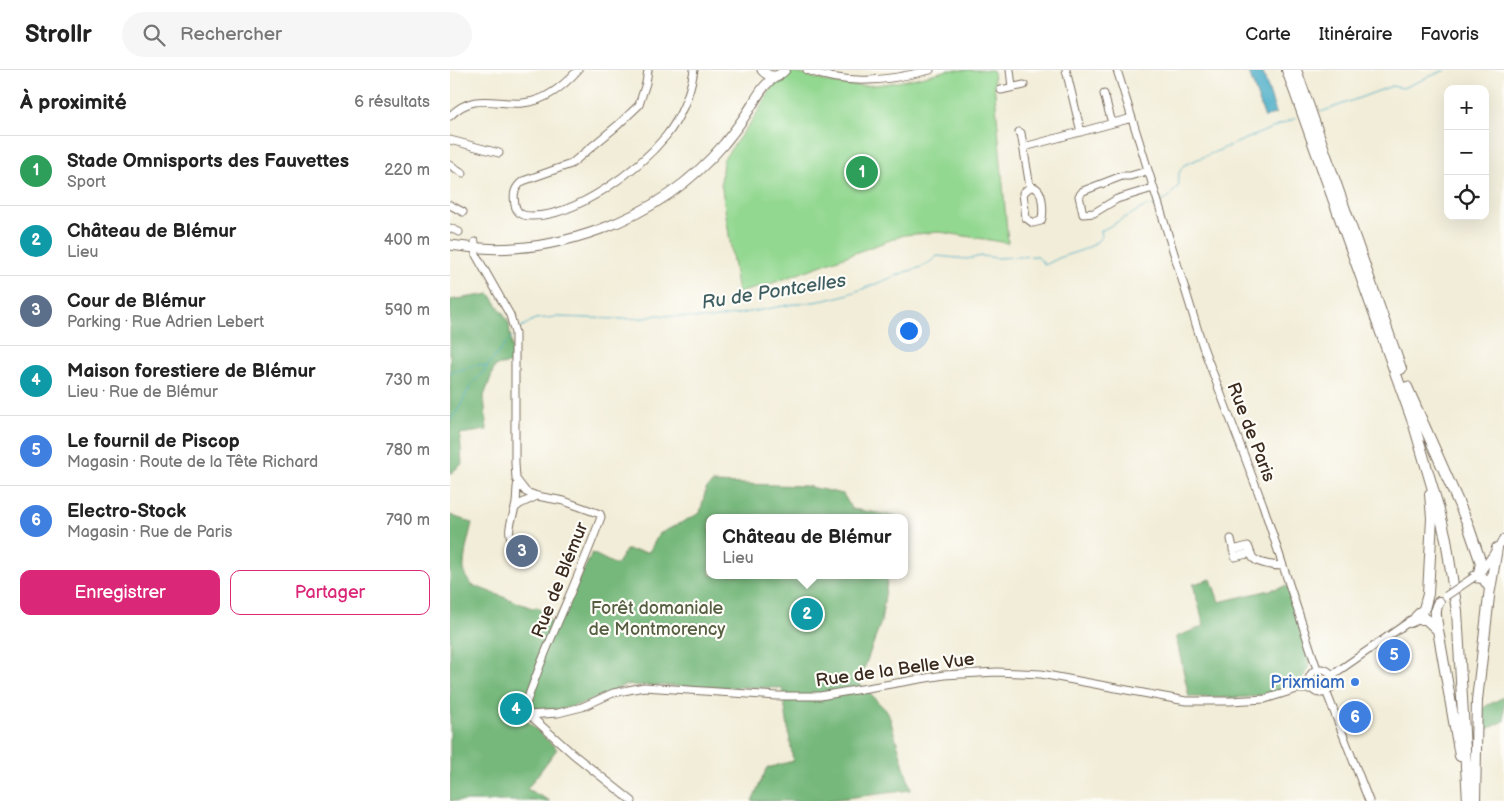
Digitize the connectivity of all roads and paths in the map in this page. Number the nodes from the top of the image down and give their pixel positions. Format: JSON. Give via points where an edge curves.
{"nodes":[{"id":1,"x":578,"y":70,"type":"edge"},
{"id":2,"x":648,"y":70,"type":"edge"},
{"id":3,"x":694,"y":70,"type":"edge"},
{"id":4,"x":762,"y":70,"type":"edge"},
{"id":5,"x":806,"y":70,"type":"edge"},
{"id":6,"x":930,"y":70,"type":"edge"},
{"id":7,"x":1010,"y":70,"type":"edge"},
{"id":8,"x":1066,"y":70,"type":"edge"},
{"id":9,"x":1117,"y":70,"type":"edge"},
{"id":10,"x":1287,"y":70,"type":"edge"},
{"id":11,"x":1296,"y":70,"type":"edge"},
{"id":12,"x":783,"y":72,"type":"edge"},
{"id":13,"x":1024,"y":85,"type":"dead end"},
{"id":14,"x":1012,"y":88,"type":"junction"},
{"id":15,"x":1002,"y":90,"type":"dead end"},
{"id":16,"x":759,"y":94,"type":"junction"},
{"id":17,"x":1104,"y":94,"type":"dead end"},
{"id":18,"x":450,"y":116,"type":"edge"},
{"id":19,"x":1132,"y":118,"type":"junction"},
{"id":20,"x":1112,"y":123,"type":"junction"},
{"id":21,"x":1019,"y":132,"type":"dead end"},
{"id":22,"x":1081,"y":132,"type":"junction"},
{"id":23,"x":450,"y":140,"type":"edge"},
{"id":24,"x":1024,"y":147,"type":"junction"},
{"id":25,"x":500,"y":153,"type":"dead end"},
{"id":26,"x":450,"y":165,"type":"edge"},
{"id":27,"x":1148,"y":171,"type":"junction"},
{"id":28,"x":463,"y":173,"type":"dead end"},
{"id":29,"x":1030,"y":187,"type":"junction"},
{"id":30,"x":1153,"y":188,"type":"junction"},
{"id":31,"x":450,"y":205,"type":"edge"},
{"id":32,"x":463,"y":212,"type":"dead end"},
{"id":33,"x":450,"y":228,"type":"edge"},
{"id":34,"x":459,"y":232,"type":"dead end"},
{"id":35,"x":450,"y":240,"type":"edge"},
{"id":36,"x":450,"y":245,"type":"edge"},
{"id":37,"x":477,"y":245,"type":"junction"},
{"id":38,"x":1407,"y":387,"type":"junction"},
{"id":39,"x":1414,"y":425,"type":"junction"},
{"id":40,"x":518,"y":482,"type":"junction"},
{"id":41,"x":537,"y":496,"type":"junction"},
{"id":42,"x":515,"y":508,"type":"junction"},
{"id":43,"x":1231,"y":539,"type":"dead end"},
{"id":44,"x":1473,"y":540,"type":"junction"},
{"id":45,"x":1502,"y":542,"type":"edge"},
{"id":46,"x":532,"y":548,"type":"dead end"},
{"id":47,"x":1283,"y":566,"type":"junction"},
{"id":48,"x":1477,"y":575,"type":"junction"},
{"id":49,"x":1428,"y":586,"type":"junction"},
{"id":50,"x":1490,"y":593,"type":"junction"},
{"id":51,"x":1443,"y":599,"type":"junction"},
{"id":52,"x":1413,"y":620,"type":"junction"},
{"id":53,"x":1438,"y":630,"type":"junction"},
{"id":54,"x":1317,"y":669,"type":"junction"},
{"id":55,"x":1331,"y":676,"type":"junction"},
{"id":56,"x":1309,"y":677,"type":"junction"},
{"id":57,"x":1296,"y":689,"type":"junction"},
{"id":58,"x":1312,"y":689,"type":"junction"},
{"id":59,"x":1326,"y":691,"type":"junction"},
{"id":60,"x":527,"y":713,"type":"junction"},
{"id":61,"x":632,"y":801,"type":"edge"},
{"id":62,"x":1370,"y":801,"type":"edge"},
{"id":63,"x":1464,"y":801,"type":"edge"},
{"id":64,"x":1468,"y":801,"type":"edge"},
{"id":65,"x":1475,"y":801,"type":"edge"}],
"edges":[{"from":1,"to":18,"type":"street","via":[[556,91],[541,99],[522,103],[476,101]]},
{"from":2,"to":3,"type":"street","via":[[639,105],[618,125],[571,164],[523,181],[515,189],[514,199],[519,213],[523,216],[553,213],[602,191],[625,175],[649,154],[677,121]]},
{"from":4,"to":12,"type":"main road","via":[[769,76]]},
{"from":4,"to":16,"type":"main road"},
{"from":5,"to":6,"type":"street","via":[[855,81]]},
{"from":7,"to":14,"type":"street"},
{"from":8,"to":22,"type":"street"},
{"from":9,"to":19,"type":"street","name":"Rue de Paris"},
{"from":10,"to":39,"type":"highway"},
{"from":11,"to":38,"type":"highway"},
{"from":12,"to":16,"type":"main road","via":[[772,78]]},
{"from":13,"to":14,"type":"street"},
{"from":14,"to":15,"type":"street"},
{"from":16,"to":37,"type":"main road","via":[[723,145],[688,179],[634,214],[562,241],[528,247]]},
{"from":17,"to":20,"type":"street"},
{"from":19,"to":20,"type":"street"},
{"from":19,"to":27,"type":"street","name":"Rue de Paris"},
{"from":20,"to":22,"type":"street"},
{"from":21,"to":24,"type":"street"},
{"from":22,"to":24,"type":"street"},
{"from":23,"to":25,"type":"street"},
{"from":24,"to":29,"type":"street"},
{"from":26,"to":28,"type":"street"},
{"from":27,"to":30,"type":"street","name":"Rue de Paris"},
{"from":27,"to":30,"type":"street","via":[[1122,176],[1083,191],[1079,196],[1083,214],[1094,213],[1117,199]]},
{"from":29,"to":29,"type":"street","via":[[1024,193],[1026,218],[1037,223],[1043,214],[1040,193]]},
{"from":30,"to":47,"type":"street","name":"Rue de Paris","via":[[1203,347]]},
{"from":31,"to":32,"type":"street"},
{"from":33,"to":34,"type":"street"},
{"from":35,"to":37,"type":"main road"},
{"from":36,"to":37,"type":"main road"},
{"from":37,"to":40,"type":"street","via":[[476,255],[510,315],[515,333]]},
{"from":38,"to":44,"type":"highway"},
{"from":38,"to":65,"type":"highway","via":[[1443,497],[1458,570],[1464,610]]},
{"from":39,"to":49,"type":"highway","via":[[1432,510]]},
{"from":39,"to":64,"type":"highway","via":[[1433,485],[1452,572]]},
{"from":40,"to":41,"type":"street","name":"Rue de Blémur","via":[[526,492]]},
{"from":40,"to":42,"type":"street"},
{"from":41,"to":42,"type":"street"},
{"from":41,"to":60,"type":"street","name":"Rue de Blémur","via":[[564,502],[601,517],[527,701],[524,710]]},
{"from":42,"to":46,"type":"street","via":[[511,539]]},
{"from":43,"to":47,"type":"street","via":[[1236,557],[1251,553],[1256,560]]},
{"from":44,"to":45,"type":"highway","via":[[1486,551],[1493,550]]},
{"from":44,"to":48,"type":"highway","via":[[1482,566]]},
{"from":45,"to":48,"type":"street"},
{"from":45,"to":50,"type":"highway"},
{"from":47,"to":54,"type":"street","name":"Rue de Paris"},
{"from":48,"to":50,"type":"highway","via":[[1488,583]]},
{"from":48,"to":51,"type":"street","bridge":true},
{"from":49,"to":51,"type":"highway","via":[[1432,596],[1437,600]]},
{"from":49,"to":52,"type":"highway","via":[[1426,605]]},
{"from":50,"to":65,"type":"highway","via":[[1477,700]]},
{"from":51,"to":52,"type":"street"},
{"from":51,"to":53,"type":"highway","via":[[1436,608]]},
{"from":52,"to":53,"type":"highway","via":[[1426,619]]},
{"from":52,"to":55,"type":"street"},
{"from":53,"to":63,"type":"highway","via":[[1458,741]]},
{"from":54,"to":55,"type":"street","via":[[1324,669]]},
{"from":54,"to":56,"type":"street"},
{"from":55,"to":59,"type":"street","via":[[1331,686]]},
{"from":56,"to":57,"type":"street","name":"Rue de la Belle Vue"},
{"from":56,"to":58,"type":"street"},
{"from":57,"to":58,"type":"street","name":"Rue de la Belle Vue"},
{"from":57,"to":60,"type":"street","name":"Rue de la Belle Vue","via":[[1265,699],[1186,701],[1041,674],[997,672],[944,675],[820,696],[644,687],[613,693],[558,713]]},
{"from":58,"to":59,"type":"street"},
{"from":59,"to":62,"type":"street"},
{"from":60,"to":61,"type":"street"}]}
